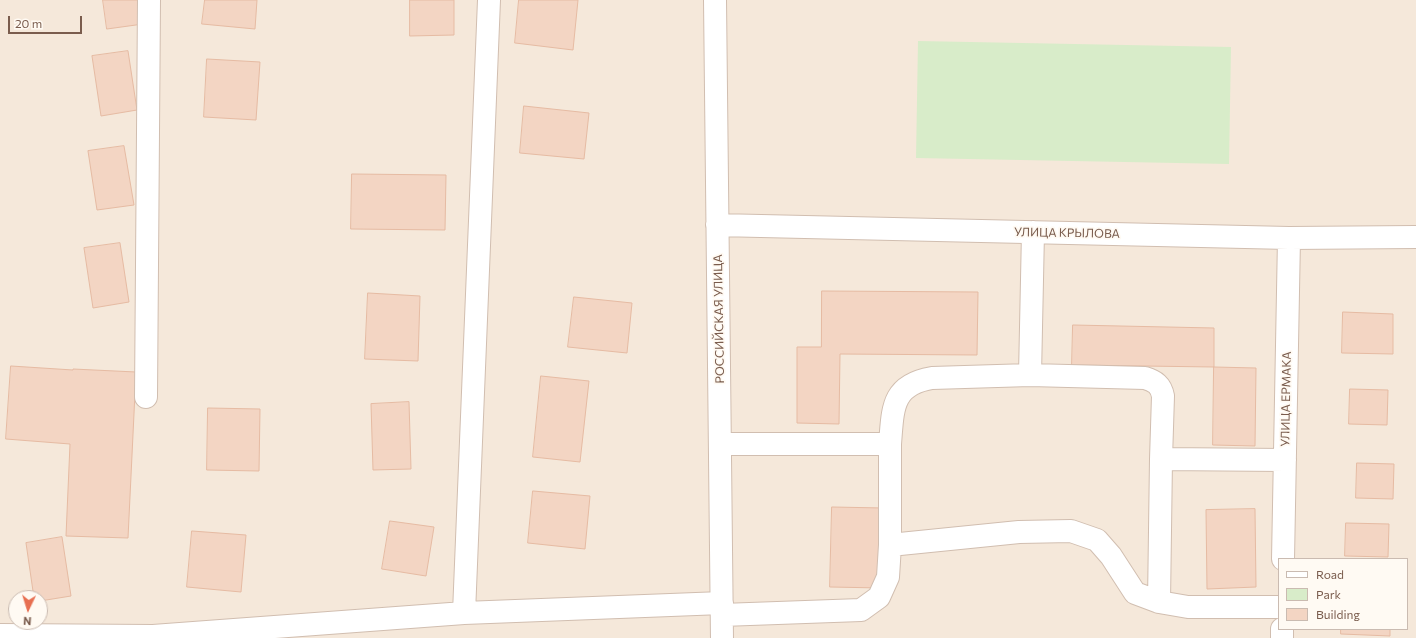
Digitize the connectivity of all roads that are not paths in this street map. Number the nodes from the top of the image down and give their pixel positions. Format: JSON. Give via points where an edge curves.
{"nodes":[{"id":1,"x":150,"y":0,"type":"edge"},
{"id":2,"x":489,"y":0,"type":"edge"},
{"id":3,"x":715,"y":0,"type":"edge"},
{"id":4,"x":718,"y":225,"type":"junction"},
{"id":5,"x":1033,"y":232,"type":"junction"},
{"id":6,"x":1416,"y":237,"type":"edge"},
{"id":7,"x":1289,"y":238,"type":"junction"},
{"id":8,"x":1030,"y":375,"type":"junction"},
{"id":9,"x":146,"y":397,"type":"dead end"},
{"id":10,"x":720,"y":444,"type":"junction"},
{"id":11,"x":890,"y":444,"type":"junction"},
{"id":12,"x":1161,"y":459,"type":"junction"},
{"id":13,"x":1285,"y":460,"type":"junction"},
{"id":14,"x":890,"y":545,"type":"junction"},
{"id":15,"x":1283,"y":558,"type":"edge"},
{"id":16,"x":1158,"y":602,"type":"junction"},
{"id":17,"x":1278,"y":607,"type":"edge"},
{"id":18,"x":722,"y":609,"type":"junction"},
{"id":19,"x":464,"y":613,"type":"junction"},
{"id":20,"x":0,"y":635,"type":"edge"},
{"id":21,"x":722,"y":638,"type":"edge"}],
"edges":[{"from":1,"to":9,"type":"street"},
{"from":2,"to":19,"type":"street"},
{"from":3,"to":4,"type":"street","name":"РОССИЙСКАЯ УЛИЦА"},
{"from":4,"to":5,"type":"street","name":"УЛИЦА КРЫЛОВА"},
{"from":4,"to":10,"type":"street","name":"РОССИЙСКАЯ УЛИЦА"},
{"from":5,"to":7,"type":"street","name":"УЛИЦА КРЫЛОВА"},
{"from":5,"to":8,"type":"street"},
{"from":6,"to":7,"type":"street","name":"УЛИЦА КРЫЛОВА"},
{"from":7,"to":13,"type":"street","name":"УЛИЦА ЕРМАКА"},
{"from":8,"to":11,"type":"street","via":[[919,380],[906,387],[892,410]]},
{"from":8,"to":12,"type":"street","via":[[1152,380],[1159,385],[1163,396]]},
{"from":10,"to":11,"type":"street"},
{"from":10,"to":18,"type":"street","name":"РОССИЙСКАЯ УЛИЦА"},
{"from":11,"to":14,"type":"street"},
{"from":12,"to":13,"type":"street"},
{"from":12,"to":16,"type":"street"},
{"from":13,"to":15,"type":"street","name":"УЛИЦА ЕРМАКА"},
{"from":14,"to":16,"type":"street","via":[[1018,532],[1071,531],[1097,540],[1111,556],[1135,593]]},
{"from":14,"to":18,"type":"street","via":[[888,577],[879,597],[861,610]]},
{"from":16,"to":17,"type":"street","via":[[1188,607]]},
{"from":18,"to":19,"type":"street"},
{"from":18,"to":21,"type":"street","name":"РОССИЙСКАЯ УЛИЦА"},
{"from":19,"to":20,"type":"street","via":[[153,636]]}]}
